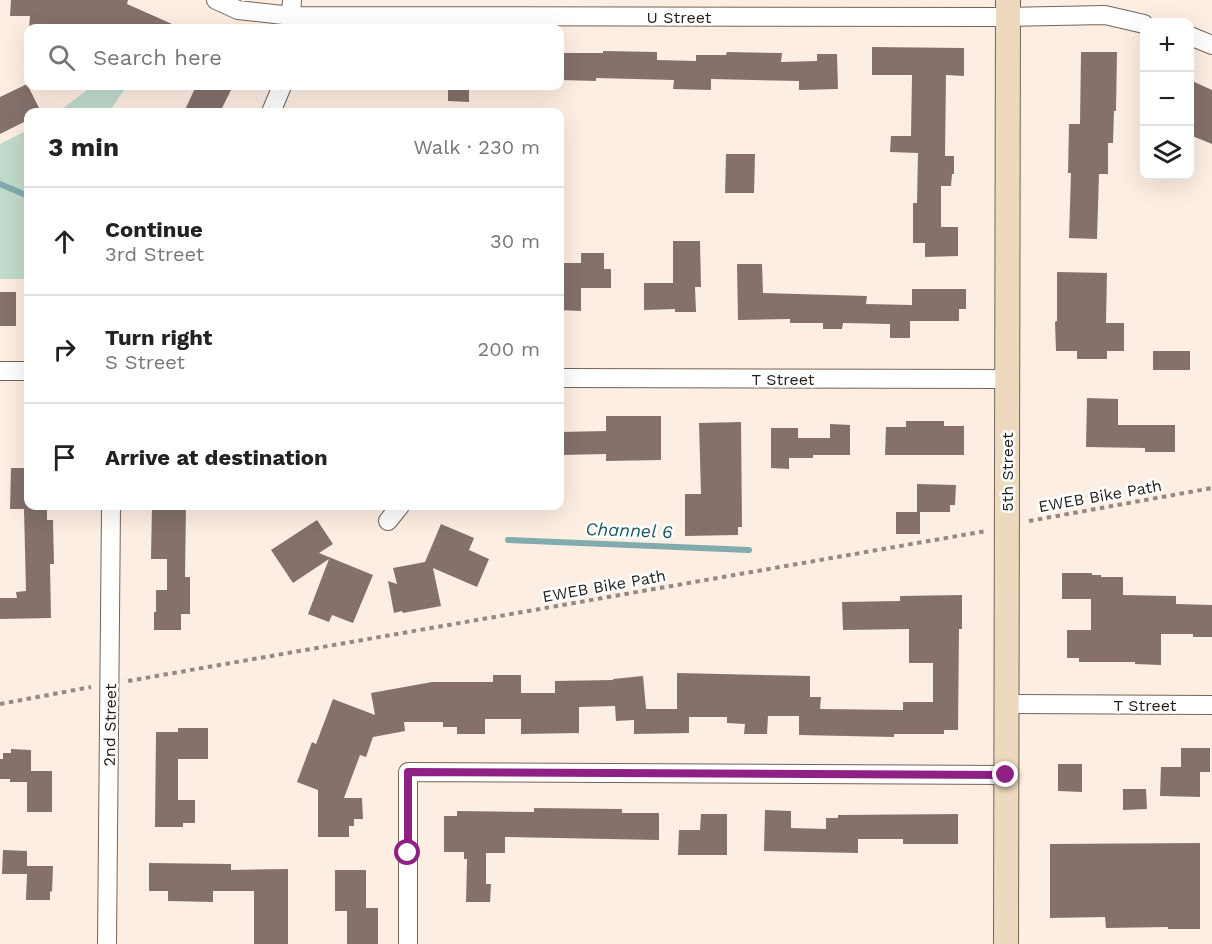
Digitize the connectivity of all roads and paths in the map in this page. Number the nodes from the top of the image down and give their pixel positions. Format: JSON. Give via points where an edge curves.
{"nodes":[{"id":1,"x":216,"y":0,"type":"edge"},
{"id":2,"x":1008,"y":9,"type":"edge"},
{"id":3,"x":292,"y":15,"type":"edge"},
{"id":4,"x":1140,"y":23,"type":"edge"},
{"id":5,"x":1194,"y":38,"type":"edge"},
{"id":6,"x":1212,"y":45,"type":"edge"},
{"id":7,"x":280,"y":90,"type":"edge"},
{"id":8,"x":273,"y":108,"type":"edge"},
{"id":9,"x":0,"y":371,"type":"edge"},
{"id":10,"x":24,"y":371,"type":"edge"},
{"id":11,"x":564,"y":378,"type":"edge"},
{"id":12,"x":1007,"y":379,"type":"junction"},
{"id":13,"x":1212,"y":488,"type":"edge"},
{"id":14,"x":111,"y":510,"type":"edge"},
{"id":15,"x":397,"y":510,"type":"edge"},
{"id":16,"x":388,"y":521,"type":"dead end"},
{"id":17,"x":1007,"y":526,"type":"junction"},
{"id":18,"x":110,"y":684,"type":"junction"},
{"id":19,"x":0,"y":704,"type":"edge"},
{"id":20,"x":1005,"y":704,"type":"junction"},
{"id":21,"x":1212,"y":705,"type":"edge"},
{"id":22,"x":1006,"y":775,"type":"junction"},
{"id":23,"x":107,"y":944,"type":"edge"},
{"id":24,"x":408,"y":944,"type":"edge"},
{"id":25,"x":1006,"y":944,"type":"edge"}],
"edges":[{"from":1,"to":3,"type":"street","name":"U Street","via":[[238,10]]},
{"from":2,"to":3,"type":"street","name":"U Street"},
{"from":2,"to":4,"type":"street","name":"U Street","via":[[1105,15]]},
{"from":2,"to":12,"type":"main road","name":"5th Street"},
{"from":5,"to":6,"type":"street"},
{"from":7,"to":8,"type":"street"},
{"from":9,"to":10,"type":"street"},
{"from":11,"to":12,"type":"street","name":"T Street"},
{"from":12,"to":17,"type":"main road","name":"5th Street"},
{"from":13,"to":17,"type":"path","name":"EWEB Bike Path"},
{"from":14,"to":18,"type":"street","name":"2nd Street"},
{"from":15,"to":16,"type":"street"},
{"from":17,"to":18,"type":"path","name":"EWEB Bike Path"},
{"from":17,"to":20,"type":"main road","name":"5th Street"},
{"from":18,"to":19,"type":"path","name":"EWEB Bike Path"},
{"from":18,"to":23,"type":"street","name":"2nd Street"},
{"from":20,"to":21,"type":"street","name":"T Street"},
{"from":20,"to":22,"type":"main road","name":"5th Street"},
{"from":22,"to":24,"type":"street","via":[[408,772]]},
{"from":22,"to":25,"type":"main road","name":"5th Street"}]}
